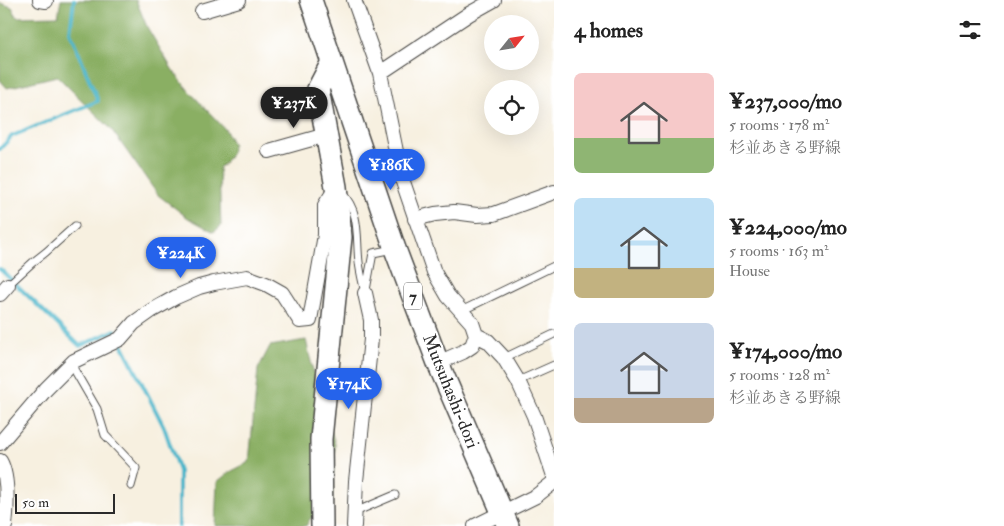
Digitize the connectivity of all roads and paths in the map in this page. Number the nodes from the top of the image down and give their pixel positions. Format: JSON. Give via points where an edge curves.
{"nodes":[{"id":1,"x":239,"y":0,"type":"edge"},
{"id":2,"x":311,"y":0,"type":"edge"},
{"id":3,"x":354,"y":0,"type":"edge"},
{"id":4,"x":494,"y":0,"type":"edge"},
{"id":5,"x":202,"y":11,"type":"dead end"},
{"id":6,"x":332,"y":62,"type":"junction"},
{"id":7,"x":380,"y":73,"type":"junction"},
{"id":8,"x":326,"y":135,"type":"junction"},
{"id":9,"x":269,"y":151,"type":"dead end"},
{"id":10,"x":336,"y":187,"type":"junction"},
{"id":11,"x":554,"y":192,"type":"edge"},
{"id":12,"x":415,"y":219,"type":"junction"},
{"id":13,"x":75,"y":226,"type":"dead end"},
{"id":14,"x":395,"y":249,"type":"junction"},
{"id":15,"x":554,"y":266,"type":"edge"},
{"id":16,"x":7,"y":286,"type":"edge"},
{"id":17,"x":365,"y":293,"type":"junction"},
{"id":18,"x":461,"y":311,"type":"junction"},
{"id":19,"x":554,"y":334,"type":"edge"},
{"id":20,"x":476,"y":335,"type":"junction"},
{"id":21,"x":504,"y":358,"type":"junction"},
{"id":22,"x":438,"y":363,"type":"junction"},
{"id":23,"x":72,"y":364,"type":"junction"},
{"id":24,"x":554,"y":365,"type":"edge"},
{"id":25,"x":518,"y":381,"type":"junction"},
{"id":26,"x":0,"y":444,"type":"edge"},
{"id":27,"x":551,"y":458,"type":"edge"},
{"id":28,"x":0,"y":460,"type":"edge"},
{"id":29,"x":554,"y":476,"type":"edge"},
{"id":30,"x":554,"y":482,"type":"edge"},
{"id":31,"x":131,"y":486,"type":"dead end"},
{"id":32,"x":395,"y":495,"type":"dead end"},
{"id":33,"x":3,"y":507,"type":"edge"},
{"id":34,"x":355,"y":512,"type":"junction"},
{"id":35,"x":505,"y":519,"type":"edge"},
{"id":36,"x":5,"y":526,"type":"edge"},
{"id":37,"x":322,"y":526,"type":"edge"},
{"id":38,"x":354,"y":526,"type":"edge"},
{"id":39,"x":475,"y":526,"type":"edge"}],
"edges":[{"from":1,"to":5,"type":"street"},
{"from":2,"to":6,"type":"main road","name":"Mutsuhashi-dori","number":"7"},
{"from":3,"to":7,"type":"street"},
{"from":4,"to":7,"type":"street"},
{"from":6,"to":8,"type":"main road","via":[[318,90]]},
{"from":6,"to":14,"type":"main road","name":"Mutsuhashi-dori","number":"7"},
{"from":7,"to":12,"type":"street","via":[[401,176]]},
{"from":8,"to":9,"type":"street"},
{"from":8,"to":10,"type":"main road"},
{"from":10,"to":17,"type":"lane","via":[[350,201],[358,228],[359,262]]},
{"from":10,"to":23,"type":"street","via":[[326,205],[325,235],[310,320],[300,321],[282,293],[247,276],[214,282],[151,311],[120,339]]},
{"from":10,"to":37,"type":"main road","via":[[341,237],[321,438]]},
{"from":11,"to":12,"type":"street","via":[[494,214],[477,216],[454,212]]},
{"from":12,"to":18,"type":"street","via":[[434,272]]},
{"from":13,"to":16,"type":"lane"},
{"from":14,"to":17,"type":"lane","via":[[374,253]]},
{"from":14,"to":22,"type":"main road","name":"Mutsuhashi-dori","number":"7"},
{"from":15,"to":18,"type":"lane"},
{"from":17,"to":34,"type":"street","via":[[372,339]]},
{"from":18,"to":20,"type":"street","via":[[472,323]]},
{"from":19,"to":21,"type":"lane"},
{"from":20,"to":21,"type":"street","via":[[488,341]]},
{"from":20,"to":22,"type":"street","via":[[472,346]]},
{"from":21,"to":25,"type":"street"},
{"from":22,"to":35,"type":"main road","name":"Mutsuhashi-dori","number":"7"},
{"from":23,"to":26,"type":"street","via":[[46,389]]},
{"from":23,"to":31,"type":"lane","via":[[97,409],[104,435],[136,468]]},
{"from":24,"to":25,"type":"lane"},
{"from":25,"to":27,"type":"street"},
{"from":27,"to":29,"type":"street"},
{"from":28,"to":33,"type":"street","via":[[6,488]]},
{"from":30,"to":35,"type":"street"},
{"from":32,"to":34,"type":"lane"},
{"from":33,"to":36,"type":"street"},
{"from":34,"to":38,"type":"street"},
{"from":35,"to":39,"type":"street"}]}
